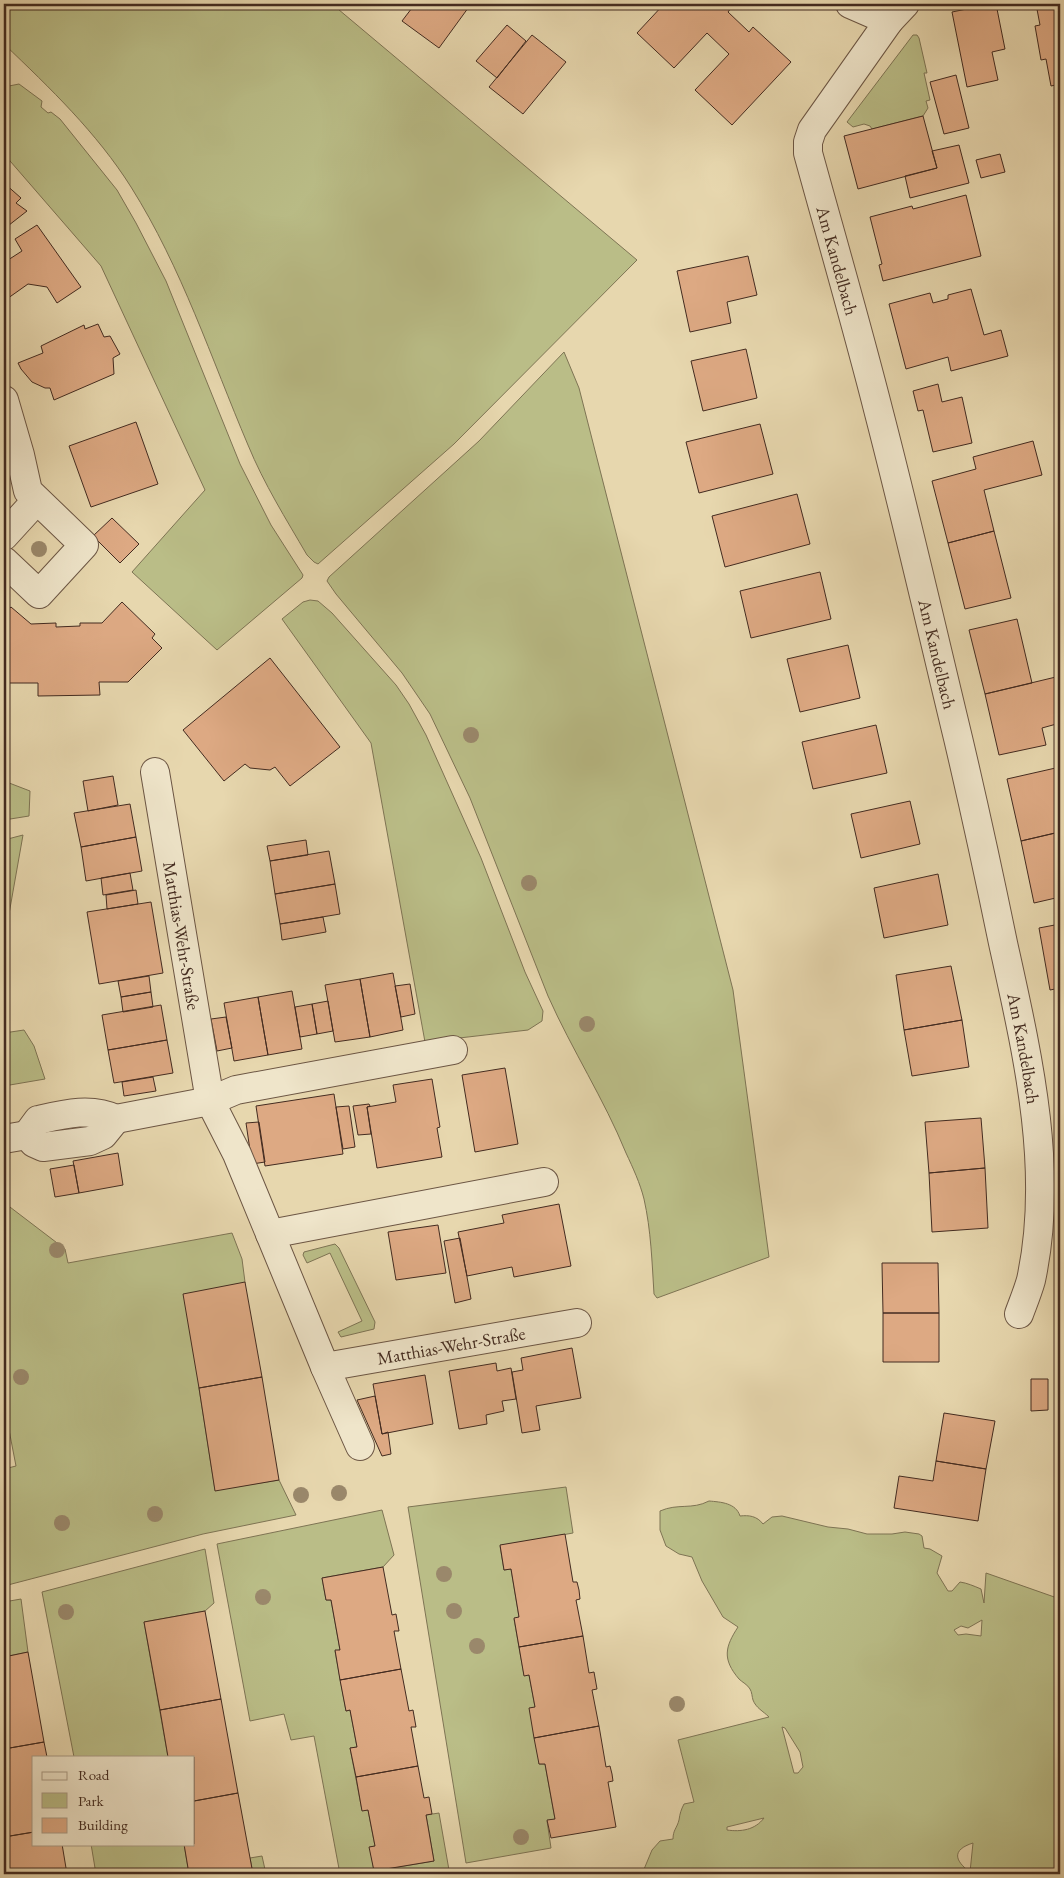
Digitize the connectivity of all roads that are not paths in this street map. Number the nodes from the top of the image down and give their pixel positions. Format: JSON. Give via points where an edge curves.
{"nodes":[{"id":1,"x":850,"y":4,"type":"edge"},
{"id":2,"x":897,"y":13,"type":"edge"},
{"id":3,"x":4,"y":400,"type":"edge"},
{"id":4,"x":36,"y":501,"type":"junction"},
{"id":5,"x":4,"y":536,"type":"edge"},
{"id":6,"x":4,"y":561,"type":"edge"},
{"id":7,"x":155,"y":772,"type":"dead end"},
{"id":8,"x":453,"y":1050,"type":"dead end"},
{"id":9,"x":210,"y":1101,"type":"junction"},
{"id":10,"x":16,"y":1137,"type":"edge"},
{"id":11,"x":544,"y":1182,"type":"dead end"},
{"id":12,"x":270,"y":1234,"type":"junction"},
{"id":13,"x":1019,"y":1314,"type":"dead end"},
{"id":14,"x":577,"y":1323,"type":"dead end"},
{"id":15,"x":325,"y":1367,"type":"junction"},
{"id":16,"x":360,"y":1446,"type":"dead end"}],
"edges":[{"from":1,"to":2,"type":"street","name":"Am Kandelbach"},
{"from":2,"to":13,"type":"street","name":"Am Kandelbach","via":[[812,130],[808,153],[879,412],[925,598],[1018,1009],[1035,1116],[1040,1172],[1040,1218],[1035,1252],[1030,1282]]},
{"from":3,"to":4,"type":"street","via":[[28,491]]},
{"from":4,"to":5,"type":"street"},
{"from":4,"to":6,"type":"street","via":[[84,546],[40,594]]},
{"from":7,"to":9,"type":"street","name":"Matthias-Wehr-Straße"},
{"from":8,"to":9,"type":"street","via":[[236,1090]]},
{"from":9,"to":10,"type":"street","via":[[116,1119],[103,1135],[90,1141],[44,1147]]},
{"from":9,"to":12,"type":"street","name":"Matthias-Wehr-Straße","via":[[237,1154]]},
{"from":11,"to":12,"type":"street"},
{"from":12,"to":15,"type":"street","name":"Matthias-Wehr-Straße"},
{"from":14,"to":15,"type":"street","name":"Matthias-Wehr-Straße"},
{"from":15,"to":16,"type":"street","name":"Matthias-Wehr-Straße"}]}
